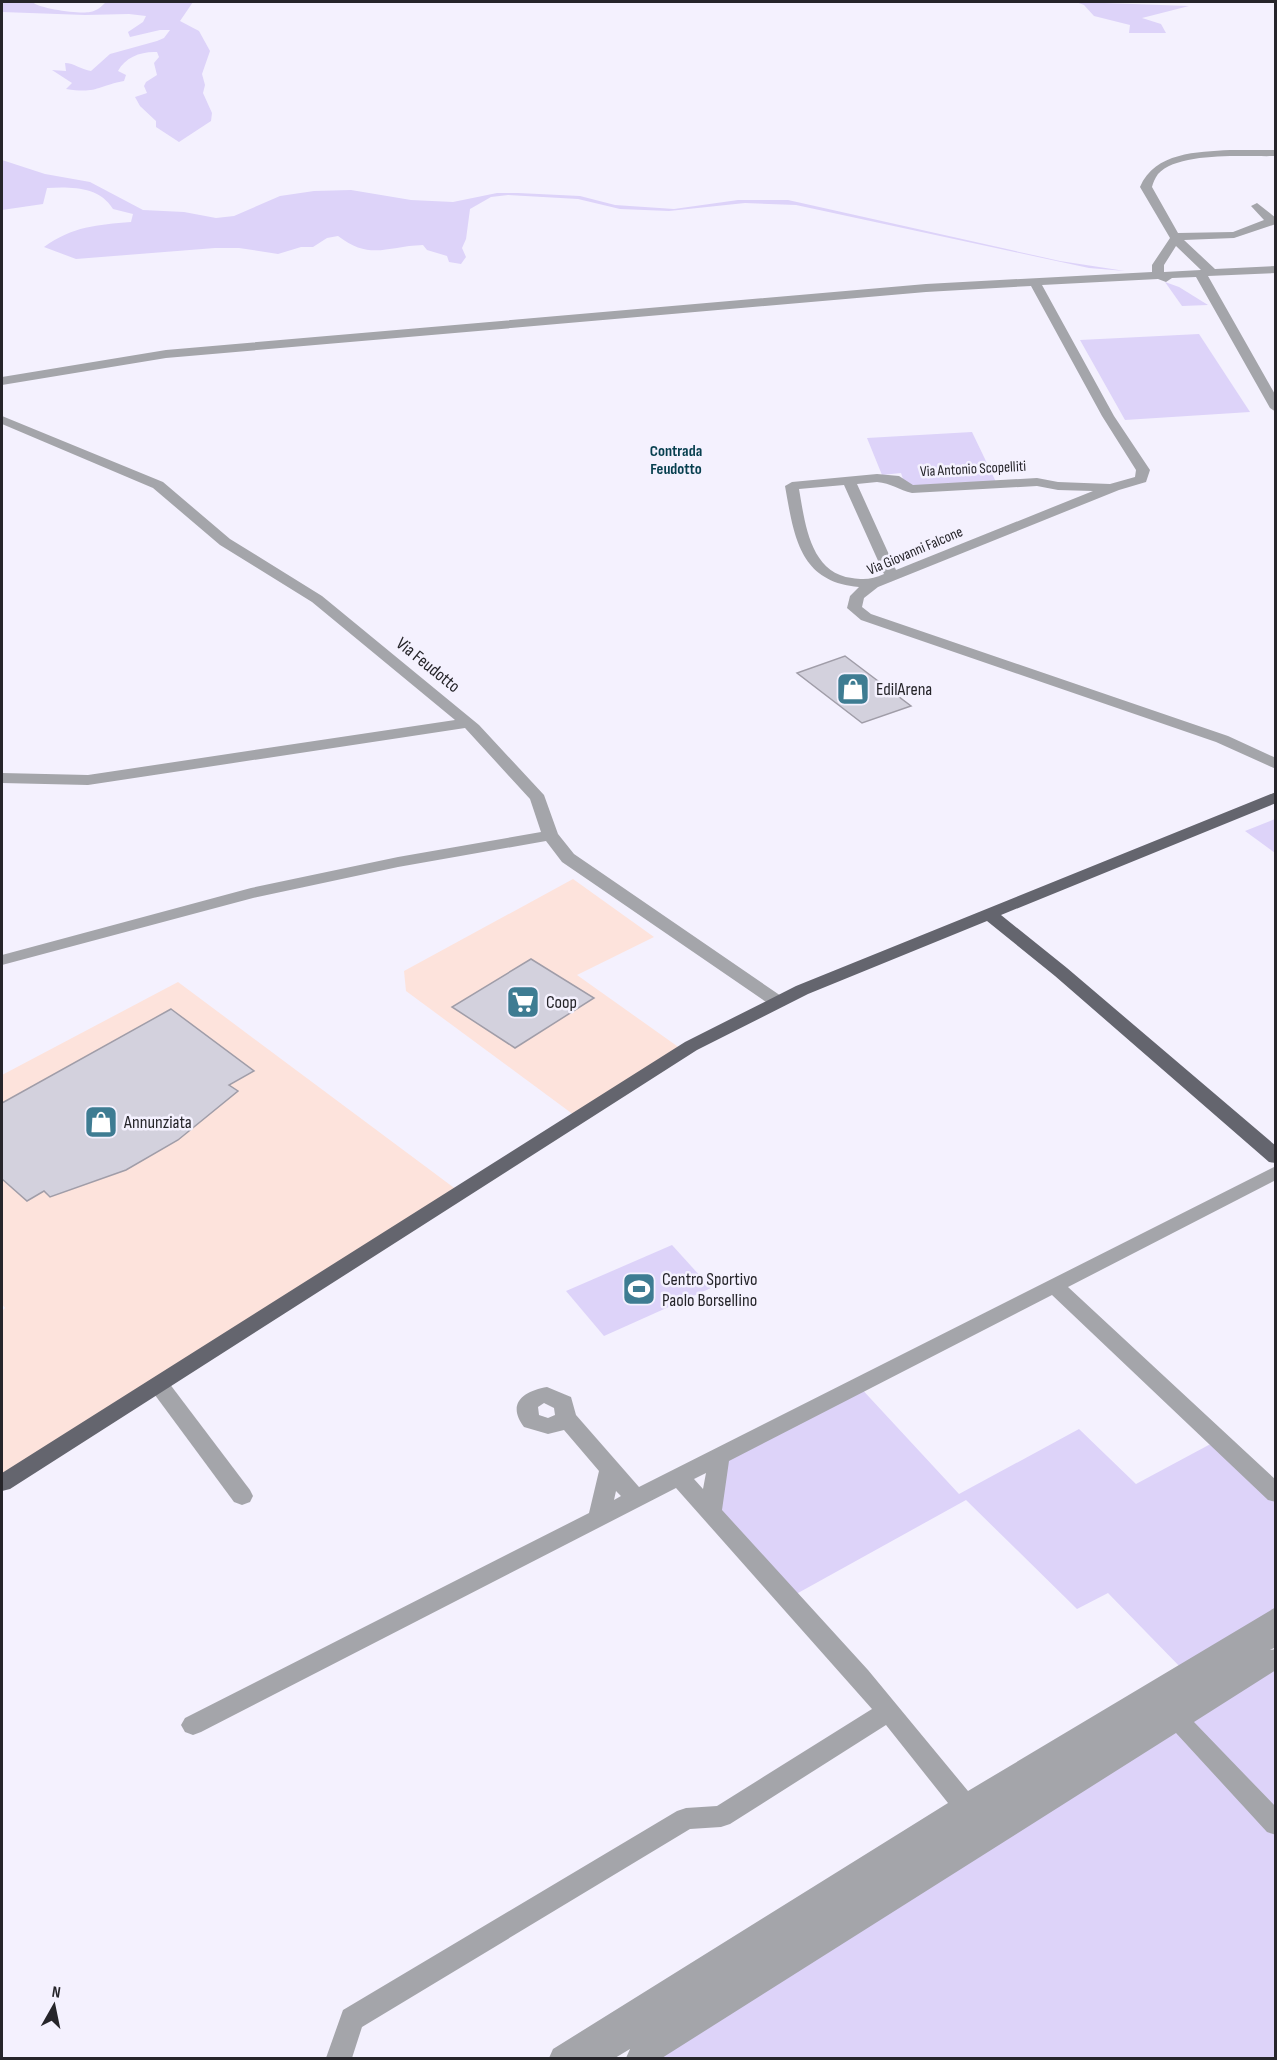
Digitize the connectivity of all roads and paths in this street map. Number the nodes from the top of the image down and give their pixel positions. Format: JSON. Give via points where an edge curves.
{"nodes":[{"id":1,"x":1275,"y":153,"type":"edge"},
{"id":2,"x":1257,"y":206,"type":"dead end"},
{"id":3,"x":1176,"y":237,"type":"junction"},
{"id":4,"x":1194,"y":261,"type":"junction"},
{"id":5,"x":1160,"y":262,"type":"junction"},
{"id":6,"x":1125,"y":269,"type":"dead end"},
{"id":7,"x":1275,"y":269,"type":"edge"},
{"id":8,"x":1206,"y":272,"type":"junction"},
{"id":9,"x":1186,"y":274,"type":"junction"},
{"id":10,"x":1158,"y":275,"type":"junction"},
{"id":11,"x":1135,"y":277,"type":"junction"},
{"id":12,"x":1035,"y":283,"type":"junction"},
{"id":13,"x":1211,"y":294,"type":"junction"},
{"id":14,"x":2,"y":381,"type":"edge"},
{"id":15,"x":1270,"y":388,"type":"edge"},
{"id":16,"x":1275,"y":408,"type":"edge"},
{"id":17,"x":2,"y":420,"type":"edge"},
{"id":18,"x":849,"y":482,"type":"junction"},
{"id":19,"x":1114,"y":488,"type":"junction"},
{"id":20,"x":892,"y":576,"type":"junction"},
{"id":21,"x":873,"y":584,"type":"junction"},
{"id":22,"x":468,"y":723,"type":"junction"},
{"id":23,"x":1275,"y":764,"type":"edge"},
{"id":24,"x":2,"y":778,"type":"edge"},
{"id":25,"x":1275,"y":797,"type":"edge"},
{"id":26,"x":550,"y":835,"type":"junction"},
{"id":27,"x":989,"y":914,"type":"junction"},
{"id":28,"x":2,"y":960,"type":"edge"},
{"id":29,"x":778,"y":1002,"type":"junction"},
{"id":30,"x":1275,"y":1157,"type":"edge"},
{"id":31,"x":1275,"y":1172,"type":"edge"},
{"id":32,"x":1054,"y":1285,"type":"junction"},
{"id":33,"x":159,"y":1385,"type":"junction"},
{"id":34,"x":565,"y":1417,"type":"dead end"},
{"id":35,"x":719,"y":1456,"type":"junction"},
{"id":36,"x":610,"y":1471,"type":"junction"},
{"id":37,"x":679,"y":1477,"type":"junction"},
{"id":38,"x":2,"y":1484,"type":"edge"},
{"id":39,"x":1275,"y":1494,"type":"edge"},
{"id":40,"x":242,"y":1496,"type":"dead end"},
{"id":41,"x":636,"y":1498,"type":"junction"},
{"id":42,"x":711,"y":1511,"type":"junction"},
{"id":43,"x":599,"y":1517,"type":"junction"},
{"id":44,"x":1275,"y":1616,"type":"edge"},
{"id":45,"x":1275,"y":1635,"type":"edge"},
{"id":46,"x":1275,"y":1658,"type":"edge"},
{"id":47,"x":889,"y":1711,"type":"junction"},
{"id":48,"x":1177,"y":1719,"type":"junction"},
{"id":49,"x":193,"y":1725,"type":"dead end"},
{"id":50,"x":965,"y":1805,"type":"junction"},
{"id":51,"x":1275,"y":1824,"type":"edge"},
{"id":52,"x":339,"y":2058,"type":"edge"},
{"id":53,"x":562,"y":2058,"type":"edge"},
{"id":54,"x":592,"y":2058,"type":"edge"},
{"id":55,"x":639,"y":2058,"type":"edge"}],
"edges":[{"from":1,"to":3,"type":"street","via":[[1192,157],[1154,172],[1146,187]]},
{"from":2,"to":3,"type":"street","via":[[1272,221],[1234,235]]},
{"from":3,"to":4,"type":"street"},
{"from":3,"to":5,"type":"street"},
{"from":4,"to":5,"type":"street"},
{"from":4,"to":8,"type":"street"},
{"from":5,"to":10,"type":"street"},
{"from":6,"to":11,"type":"street"},
{"from":7,"to":8,"type":"street"},
{"from":8,"to":9,"type":"street"},
{"from":8,"to":13,"type":"street"},
{"from":9,"to":10,"type":"street"},
{"from":9,"to":13,"type":"street"},
{"from":10,"to":11,"type":"street"},
{"from":10,"to":13,"type":"street"},
{"from":11,"to":12,"type":"street"},
{"from":12,"to":14,"type":"street","via":[[926,288],[166,354]]},
{"from":12,"to":19,"type":"street","name":"Via Giovanni Falcone","via":[[1108,416],[1143,470],[1141,479]]},
{"from":13,"to":15,"type":"street"},
{"from":15,"to":16,"type":"street"},
{"from":17,"to":22,"type":"street","name":"Via Feudotto","via":[[158,485],[225,542],[317,599]]},
{"from":18,"to":19,"type":"street","name":"Via Antonio Scopelliti","via":[[894,479],[912,489],[1037,482]]},
{"from":18,"to":20,"type":"street"},
{"from":18,"to":21,"type":"street","name":"Via Antonio Scopelliti","via":[[792,486],[800,525],[814,565],[839,580]]},
{"from":19,"to":20,"type":"street","name":"Via Giovanni Falcone"},
{"from":20,"to":21,"type":"street","name":"Via Giovanni Falcone"},
{"from":21,"to":23,"type":"street","name":"Via Giovanni Falcone","via":[[857,596],[854,608],[866,617],[1222,739]]},
{"from":22,"to":24,"type":"street","via":[[88,780]]},
{"from":22,"to":26,"type":"street","name":"Via Feudotto","via":[[538,798]]},
{"from":25,"to":27,"type":"main road"},
{"from":26,"to":28,"type":"street","via":[[251,893]]},
{"from":26,"to":29,"type":"street","name":"Via Feudotto","via":[[568,858]]},
{"from":27,"to":29,"type":"main road"},
{"from":27,"to":30,"type":"main road"},
{"from":29,"to":33,"type":"main road","via":[[691,1046]]},
{"from":31,"to":32,"type":"street"},
{"from":32,"to":35,"type":"street"},
{"from":32,"to":39,"type":"street"},
{"from":33,"to":38,"type":"main road"},
{"from":33,"to":40,"type":"street"},
{"from":34,"to":36,"type":"street"},
{"from":35,"to":37,"type":"street"},
{"from":35,"to":42,"type":"street"},
{"from":36,"to":41,"type":"street"},
{"from":36,"to":43,"type":"street"},
{"from":37,"to":41,"type":"street"},
{"from":37,"to":42,"type":"street"},
{"from":41,"to":43,"type":"street"},
{"from":42,"to":47,"type":"street"},
{"from":43,"to":49,"type":"street"},
{"from":44,"to":50,"type":"street"},
{"from":45,"to":54,"type":"street"},
{"from":46,"to":48,"type":"street"},
{"from":47,"to":50,"type":"street"},
{"from":47,"to":52,"type":"street","via":[[721,1816],[686,1819],[352,2019]]},
{"from":48,"to":51,"type":"street"},
{"from":48,"to":55,"type":"street"},
{"from":50,"to":53,"type":"street"}]}
